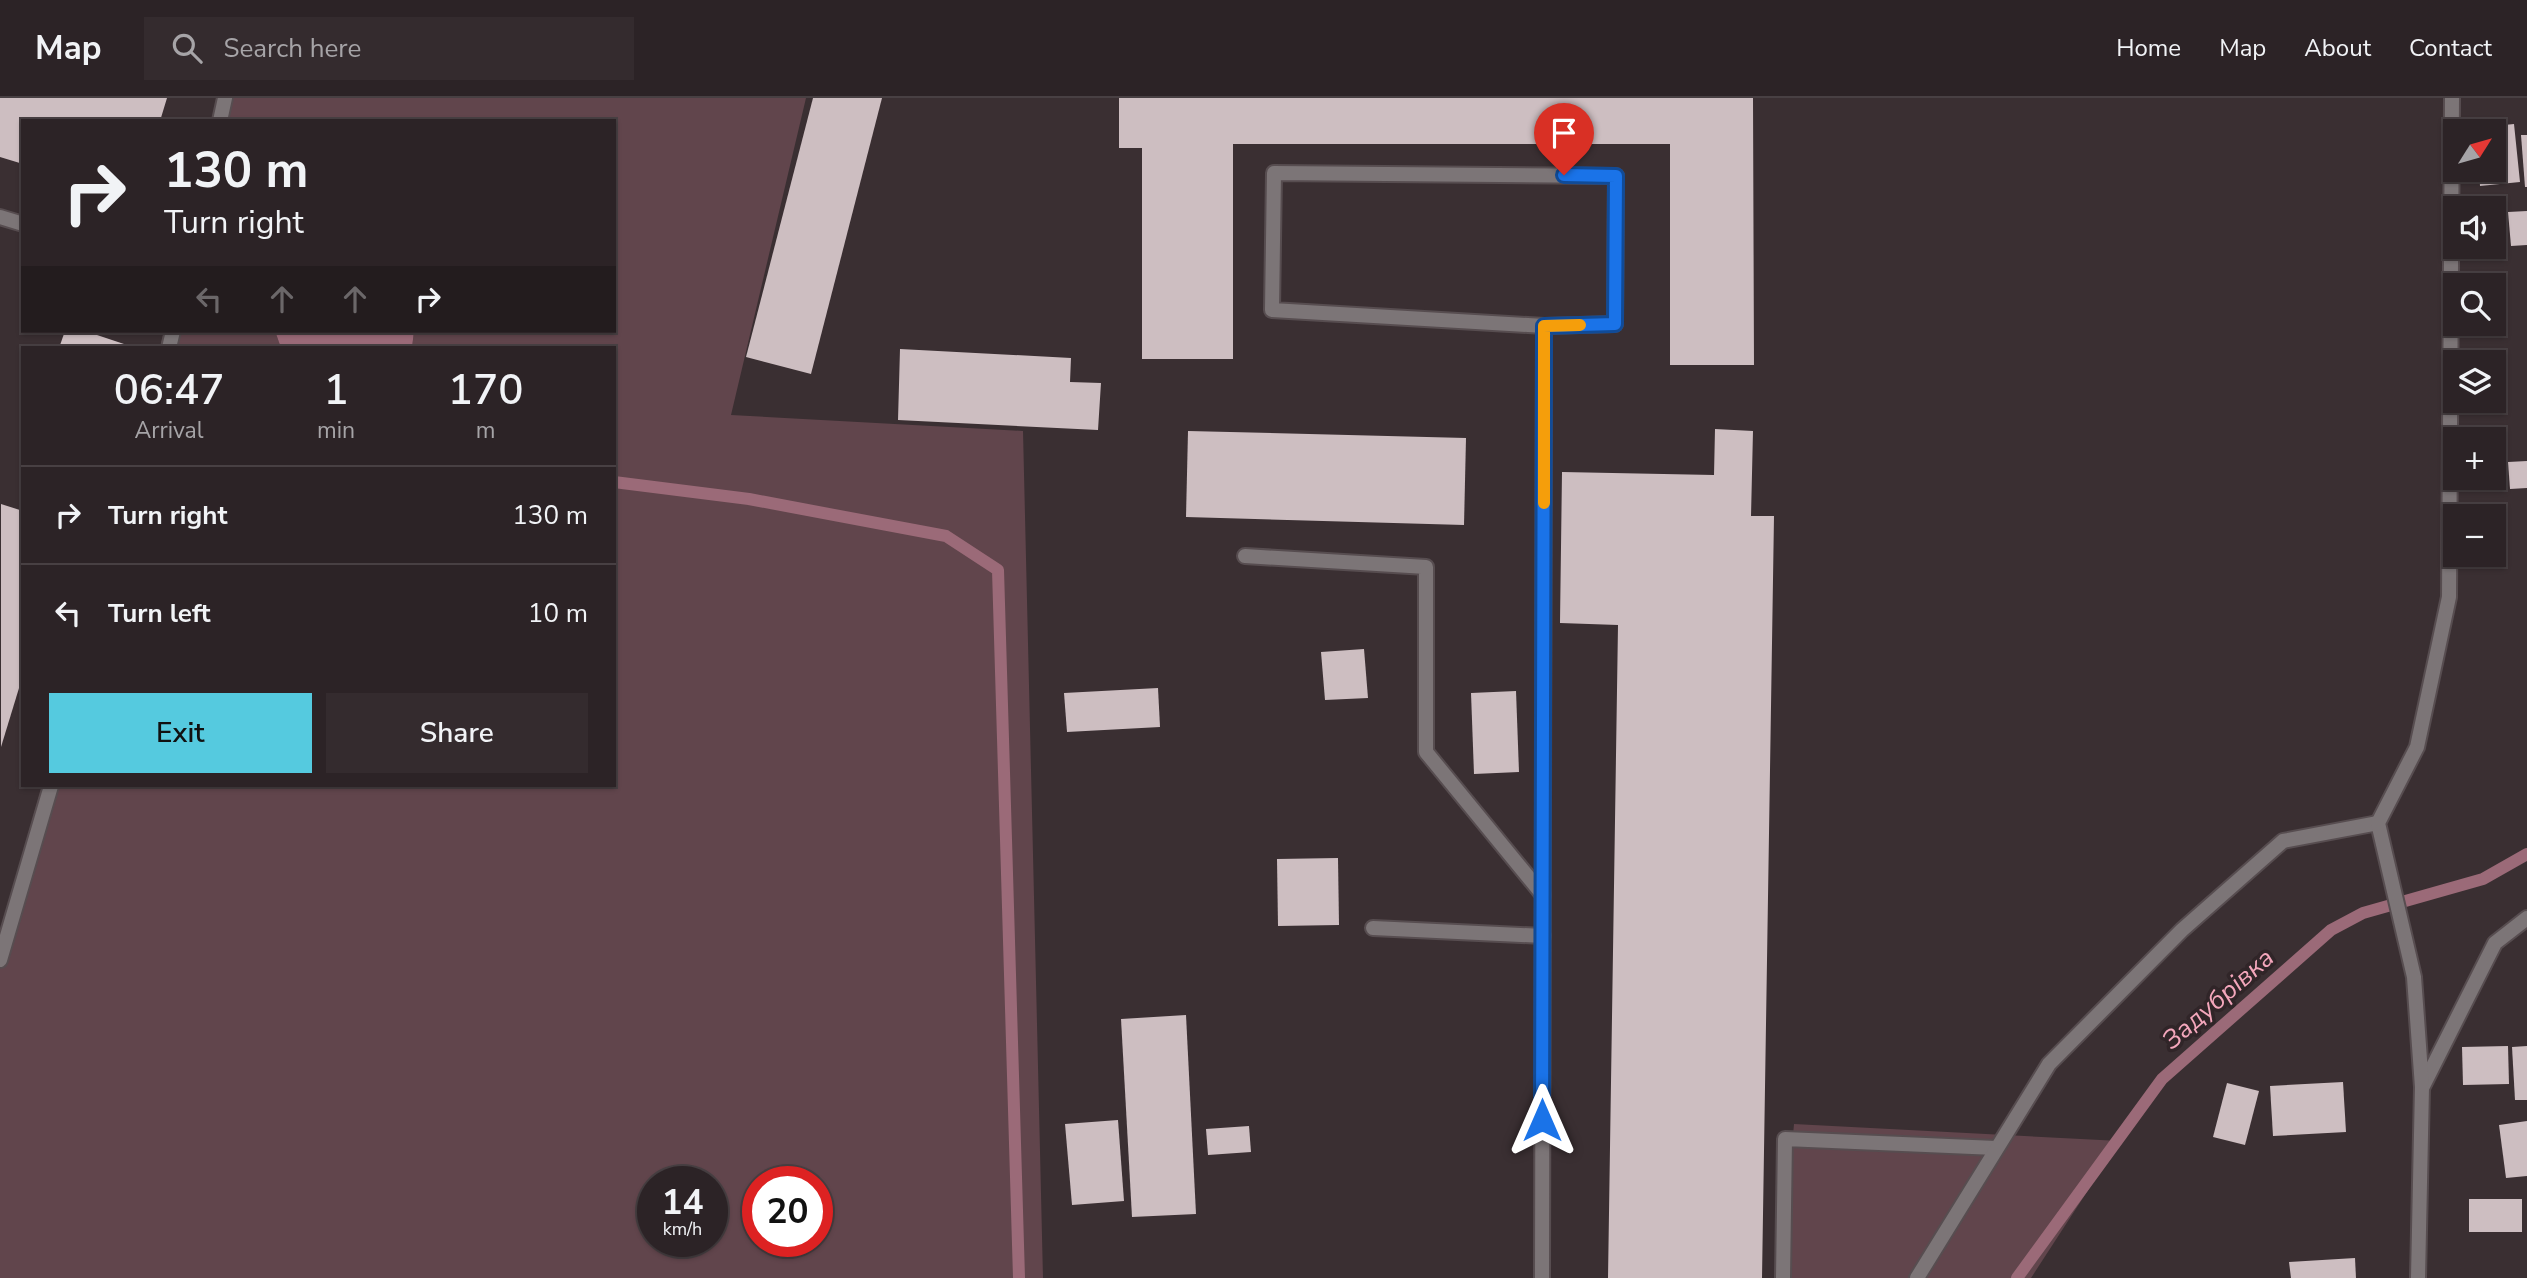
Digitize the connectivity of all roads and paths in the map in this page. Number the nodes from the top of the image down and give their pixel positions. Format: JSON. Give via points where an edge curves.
{"nodes":[{"id":1,"x":225,"y":98,"type":"edge"},
{"id":2,"x":2452,"y":98,"type":"edge"},
{"id":3,"x":220,"y":119,"type":"edge"},
{"id":4,"x":0,"y":216,"type":"edge"},
{"id":5,"x":21,"y":223,"type":"edge"},
{"id":6,"x":1544,"y":326,"type":"junction"},
{"id":7,"x":1245,"y":556,"type":"dead end"},
{"id":8,"x":51,"y":787,"type":"edge"},
{"id":9,"x":2378,"y":823,"type":"junction"},
{"id":10,"x":1543,"y":895,"type":"junction"},
{"id":11,"x":2527,"y":918,"type":"edge"},
{"id":12,"x":1373,"y":928,"type":"dead end"},
{"id":13,"x":1543,"y":936,"type":"junction"},
{"id":14,"x":0,"y":960,"type":"edge"},
{"id":15,"x":2422,"y":1087,"type":"junction"},
{"id":16,"x":1996,"y":1148,"type":"junction"},
{"id":17,"x":1542,"y":1278,"type":"edge"},
{"id":18,"x":1783,"y":1278,"type":"edge"},
{"id":19,"x":1917,"y":1278,"type":"edge"},
{"id":20,"x":2418,"y":1278,"type":"edge"}],
"edges":[{"from":1,"to":3,"type":"street"},
{"from":2,"to":9,"type":"street","via":[[2449,597],[2417,747]]},
{"from":4,"to":5,"type":"street"},
{"from":6,"to":6,"type":"street","via":[[1272,310],[1274,173],[1616,176],[1615,324]]},
{"from":6,"to":10,"type":"street"},
{"from":7,"to":10,"type":"street","via":[[1426,567],[1426,752]]},
{"from":8,"to":14,"type":"street"},
{"from":9,"to":15,"type":"street","via":[[2414,976]]},
{"from":9,"to":16,"type":"street","via":[[2283,841],[2182,930],[2049,1064]]},
{"from":10,"to":13,"type":"street"},
{"from":11,"to":15,"type":"street","via":[[2495,943]]},
{"from":12,"to":13,"type":"street"},
{"from":13,"to":17,"type":"street"},
{"from":15,"to":20,"type":"street"},
{"from":16,"to":18,"type":"street","via":[[1785,1139]]},
{"from":16,"to":19,"type":"street"}]}
